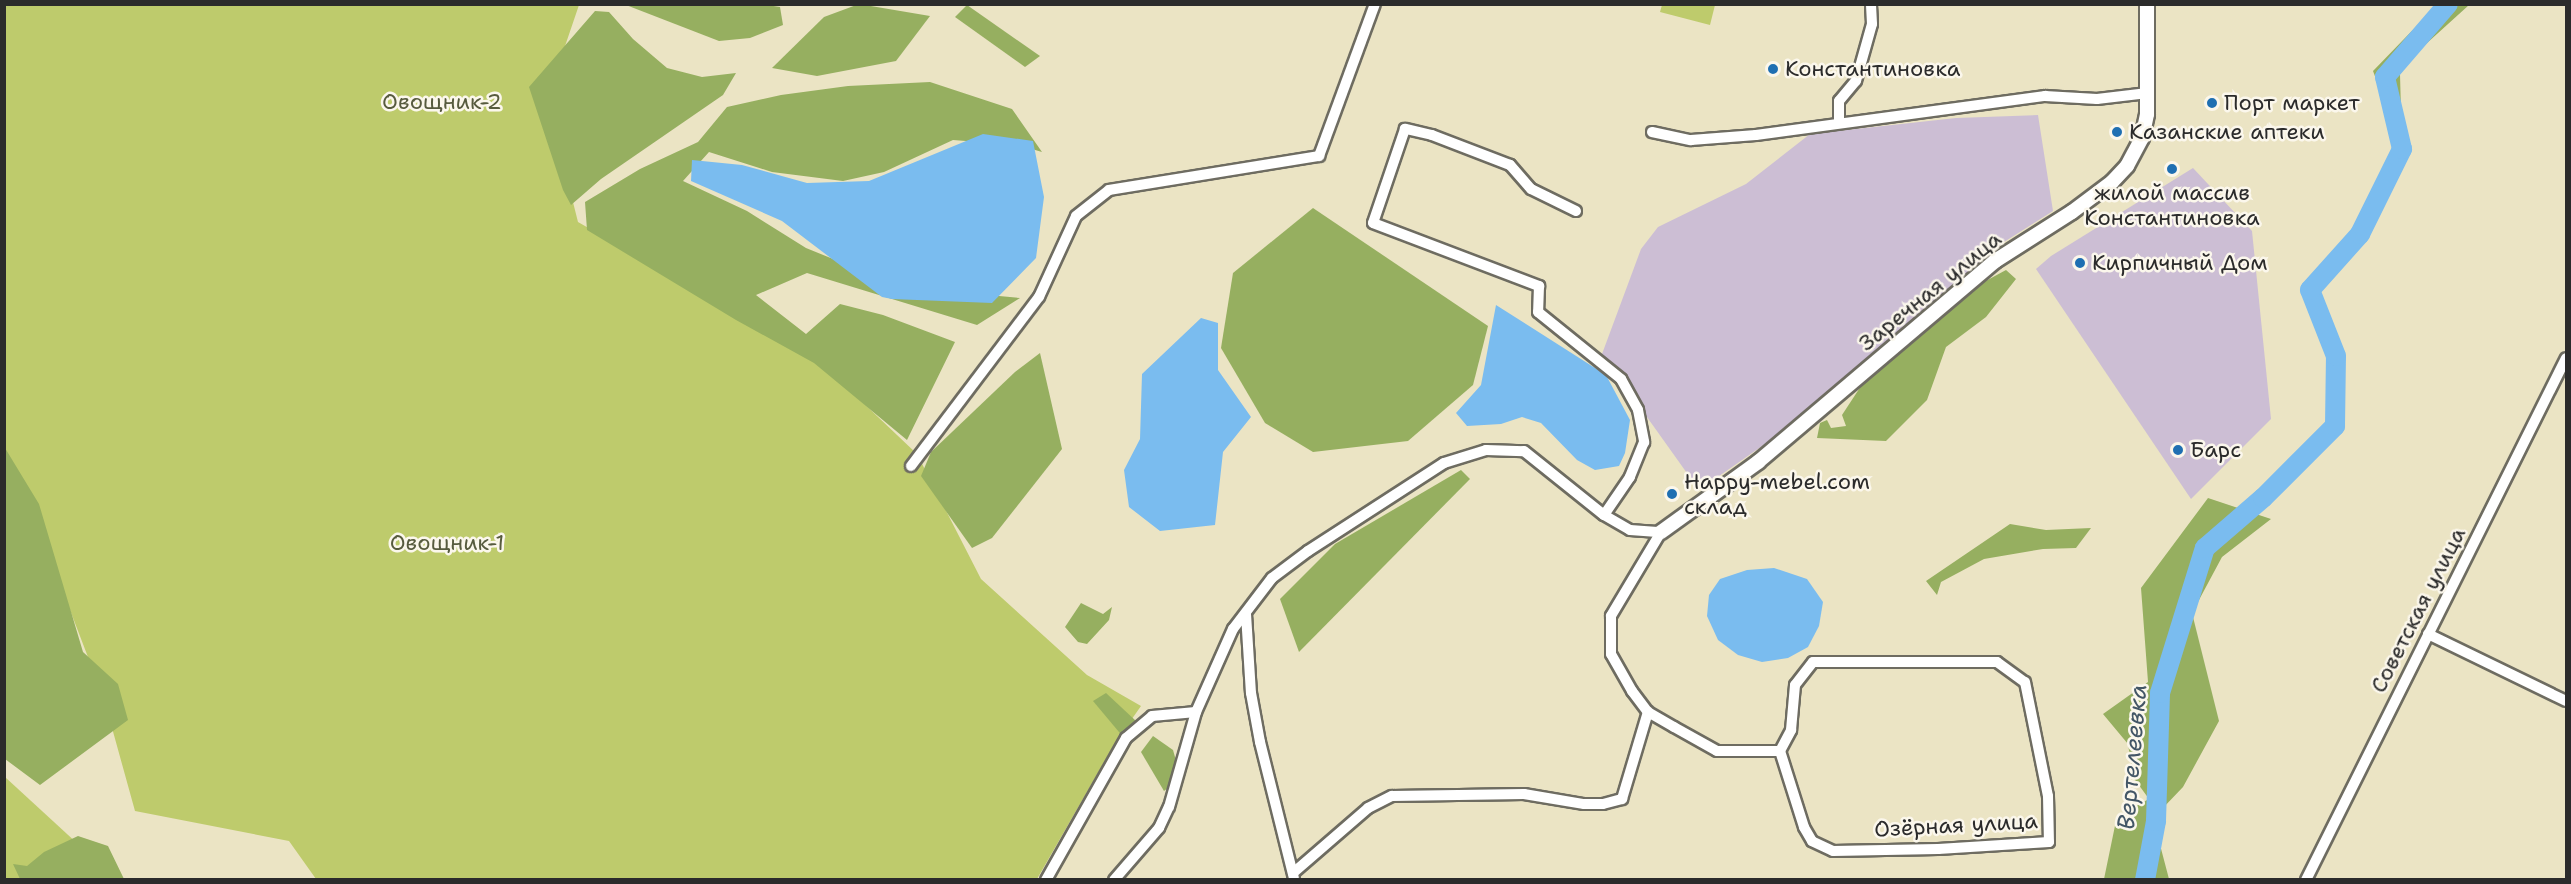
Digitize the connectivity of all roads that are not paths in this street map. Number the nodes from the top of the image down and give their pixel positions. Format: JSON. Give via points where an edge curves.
{"nodes":[{"id":1,"x":1375,"y":4,"type":"edge"},
{"id":2,"x":1871,"y":4,"type":"edge"},
{"id":3,"x":2147,"y":4,"type":"edge"},
{"id":4,"x":2148,"y":93,"type":"junction"},
{"id":5,"x":1839,"y":122,"type":"junction"},
{"id":6,"x":1652,"y":132,"type":"dead end"},
{"id":7,"x":1576,"y":211,"type":"dead end"},
{"id":8,"x":2566,"y":358,"type":"edge"},
{"id":9,"x":911,"y":466,"type":"dead end"},
{"id":10,"x":1604,"y":515,"type":"junction"},
{"id":11,"x":1661,"y":532,"type":"junction"},
{"id":12,"x":1246,"y":614,"type":"junction"},
{"id":13,"x":2428,"y":634,"type":"junction"},
{"id":14,"x":2566,"y":701,"type":"edge"},
{"id":15,"x":1196,"y":712,"type":"junction"},
{"id":16,"x":1648,"y":712,"type":"junction"},
{"id":17,"x":1780,"y":751,"type":"junction"},
{"id":18,"x":1294,"y":876,"type":"edge"},
{"id":19,"x":1046,"y":879,"type":"edge"},
{"id":20,"x":1114,"y":879,"type":"edge"},
{"id":21,"x":2306,"y":879,"type":"edge"}],
"edges":[{"from":1,"to":9,"type":"street","via":[[1319,156],[1109,190],[1076,216],[1039,297]]},
{"from":2,"to":5,"type":"street","via":[[1872,24],[1856,81],[1839,101]]},
{"from":3,"to":4,"type":"street","name":"Заречная улица"},
{"from":4,"to":5,"type":"street","via":[[2097,99],[2045,96]]},
{"from":4,"to":11,"type":"street","name":"Заречная улица","via":[[2142,138],[2127,166],[2112,182],[1995,261],[1758,462]]},
{"from":5,"to":6,"type":"street","via":[[1691,140]]},
{"from":7,"to":10,"type":"street","via":[[1531,189],[1510,165],[1432,135],[1405,129],[1373,223],[1539,286],[1538,312],[1621,379],[1638,410],[1644,442],[1630,477]]},
{"from":8,"to":13,"type":"street","name":"Советская улица"},
{"from":10,"to":11,"type":"street","via":[[1630,530]]},
{"from":10,"to":12,"type":"street","via":[[1524,451],[1486,450],[1444,463],[1308,551],[1272,578]]},
{"from":11,"to":16,"type":"street","via":[[1611,616],[1611,654]]},
{"from":12,"to":15,"type":"street","via":[[1233,629]]},
{"from":12,"to":18,"type":"street","via":[[1251,693]]},
{"from":13,"to":14,"type":"street"},
{"from":13,"to":21,"type":"street","name":"Советская улица"},
{"from":15,"to":19,"type":"street","via":[[1152,716],[1126,738]]},
{"from":15,"to":20,"type":"street","via":[[1170,807],[1159,828]]},
{"from":16,"to":17,"type":"street","via":[[1717,751]]},
{"from":16,"to":18,"type":"street","via":[[1622,799],[1584,804],[1524,794],[1392,796],[1368,808]]},
{"from":17,"to":17,"type":"street","name":"Озёрная улица","via":[[1804,827],[1812,841],[1833,851],[2049,842],[2048,796],[2025,682],[1997,662],[1813,662],[1795,685],[1791,730]]}]}
